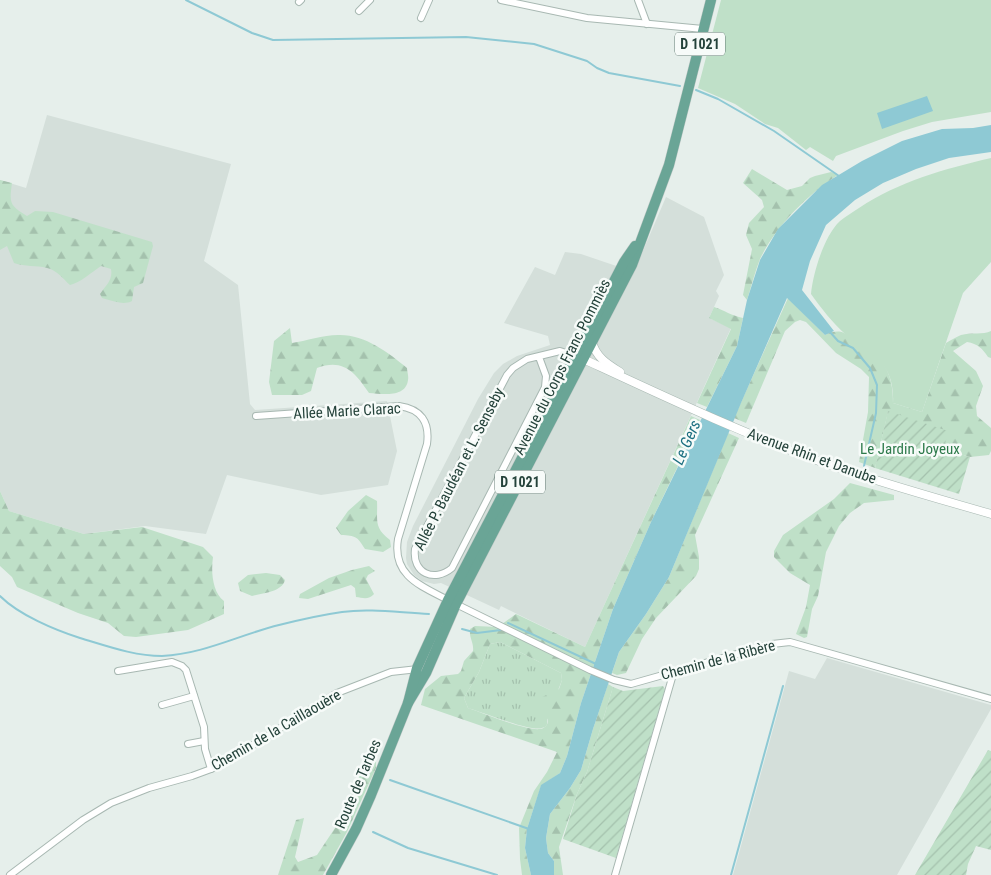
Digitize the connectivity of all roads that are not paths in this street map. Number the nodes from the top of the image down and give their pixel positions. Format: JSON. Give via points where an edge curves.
{"nodes":[{"id":1,"x":370,"y":0,"type":"edge"},
{"id":2,"x":429,"y":0,"type":"edge"},
{"id":3,"x":501,"y":0,"type":"edge"},
{"id":4,"x":638,"y":0,"type":"edge"},
{"id":5,"x":711,"y":0,"type":"edge"},
{"id":6,"x":358,"y":10,"type":"dead end"},
{"id":7,"x":421,"y":18,"type":"dead end"},
{"id":8,"x":647,"y":24,"type":"junction"},
{"id":9,"x":704,"y":29,"type":"junction"},
{"id":10,"x":642,"y":235,"type":"junction"},
{"id":11,"x":592,"y":342,"type":"junction"},
{"id":12,"x":539,"y":357,"type":"junction"},
{"id":13,"x":579,"y":358,"type":"junction"},
{"id":14,"x":638,"y":384,"type":"junction"},
{"id":15,"x":256,"y":416,"type":"dead end"},
{"id":16,"x":991,"y":514,"type":"edge"},
{"id":17,"x":416,"y":564,"type":"junction"},
{"id":18,"x":404,"y":571,"type":"junction"},
{"id":19,"x":452,"y":602,"type":"junction"},
{"id":20,"x":118,"y":671,"type":"dead end"},
{"id":21,"x":422,"y":671,"type":"junction"},
{"id":22,"x":674,"y":672,"type":"junction"},
{"id":23,"x":991,"y":691,"type":"edge"},
{"id":24,"x":194,"y":696,"type":"junction"},
{"id":25,"x":989,"y":699,"type":"edge"},
{"id":26,"x":162,"y":706,"type":"dead end"},
{"id":27,"x":204,"y":742,"type":"junction"},
{"id":28,"x":188,"y":744,"type":"dead end"},
{"id":29,"x":211,"y":769,"type":"junction"},
{"id":30,"x":10,"y":875,"type":"edge"},
{"id":31,"x":331,"y":875,"type":"edge"},
{"id":32,"x":615,"y":875,"type":"edge"}],
"edges":[{"from":1,"to":6,"type":"street"},
{"from":2,"to":7,"type":"street"},
{"from":3,"to":8,"type":"street","via":[[587,18]]},
{"from":4,"to":8,"type":"street"},
{"from":5,"to":9,"type":"main road","number":"D 1021"},
{"from":8,"to":9,"type":"street"},
{"from":9,"to":10,"type":"main road","name":"Avenue du Corps Franc Pommiès","number":"D 1021","via":[[669,165]]},
{"from":10,"to":11,"type":"main road","name":"Avenue du Corps Franc Pommiès","number":"D 1021","via":[[632,264]]},
{"from":10,"to":13,"type":"main road","name":"Avenue du Corps Franc Pommiès","number":"D 1021","via":[[624,262]]},
{"from":11,"to":13,"type":"main road","name":"Avenue du Corps Franc Pommiès","number":"D 1021"},
{"from":11,"to":14,"type":"street","name":"Avenue Rhin et Danube","via":[[596,354]]},
{"from":12,"to":13,"type":"street","name":"Allée P. Baudéan et L. Senseby","via":[[560,351]]},
{"from":12,"to":17,"type":"street","name":"Allée P. Baudéan et L. Senseby","via":[[520,363],[507,375],[415,549]]},
{"from":12,"to":17,"type":"street","name":"Allée P. Baudéan et L. Senseby","via":[[546,376],[545,387],[452,568],[433,575],[423,572]]},
{"from":13,"to":14,"type":"street","name":"Avenue Rhin et Danube"},
{"from":13,"to":19,"type":"main road","name":"Avenue du Corps Franc Pommiès","number":"D 1021"},
{"from":14,"to":16,"type":"street","name":"Avenue Rhin et Danube","via":[[744,432],[859,475]]},
{"from":15,"to":18,"type":"street","name":"Allée Marie Clarac","via":[[399,406],[420,415],[428,435],[398,539],[397,554]]},
{"from":17,"to":18,"type":"street"},
{"from":18,"to":19,"type":"street","via":[[416,583]]},
{"from":19,"to":21,"type":"main road","name":"Avenue du Corps Franc Pommiès","number":"D 1021"},
{"from":19,"to":22,"type":"street","name":"Chemin de la Ribère","via":[[614,680],[631,684]]},
{"from":20,"to":24,"type":"street","via":[[166,662],[178,663],[186,670]]},
{"from":21,"to":29,"type":"street","name":"Chemin de la Caillaouère","via":[[391,672],[337,694]]},
{"from":21,"to":31,"type":"main road","name":"Route de Tarbes","number":"D 1021","via":[[356,829]]},
{"from":22,"to":25,"type":"street","name":"Chemin de la Ribère","via":[[772,644],[790,642]]},
{"from":22,"to":32,"type":"street"},
{"from":23,"to":25,"type":"street"},
{"from":24,"to":26,"type":"street"},
{"from":24,"to":27,"type":"street","via":[[204,728]]},
{"from":27,"to":28,"type":"street"},
{"from":27,"to":29,"type":"street"},
{"from":29,"to":30,"type":"street","name":"Chemin de la Caillaouère","via":[[112,803],[83,820]]}]}
